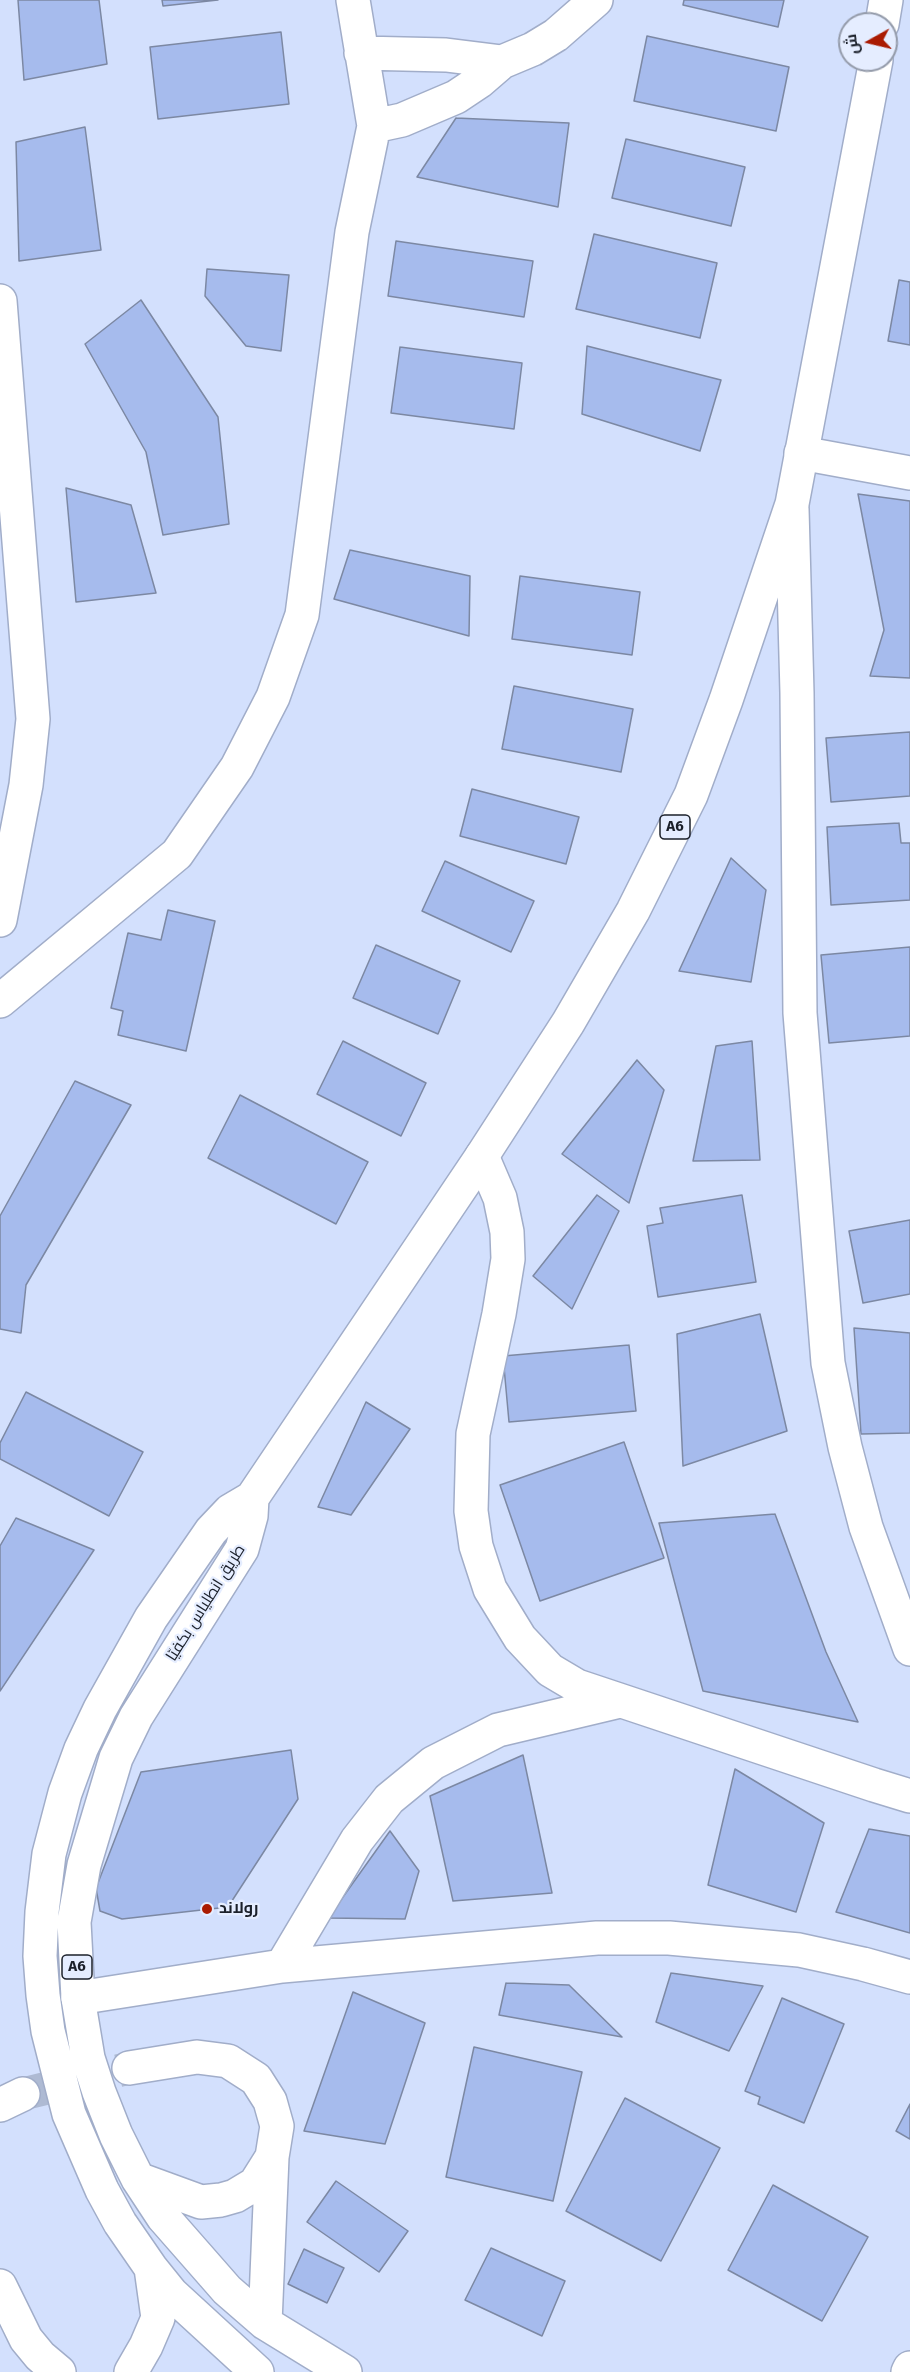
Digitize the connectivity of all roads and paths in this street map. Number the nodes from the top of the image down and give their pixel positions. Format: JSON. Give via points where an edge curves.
{"nodes":[{"id":1,"x":353,"y":0,"type":"edge"},
{"id":2,"x":596,"y":0,"type":"edge"},
{"id":3,"x":361,"y":53,"type":"junction"},
{"id":4,"x":502,"y":62,"type":"junction"},
{"id":5,"x":874,"y":72,"type":"edge"},
{"id":6,"x":374,"y":126,"type":"junction"},
{"id":7,"x":0,"y":301,"type":"edge"},
{"id":8,"x":801,"y":453,"type":"junction"},
{"id":9,"x":910,"y":473,"type":"edge"},
{"id":10,"x":792,"y":504,"type":"junction"},
{"id":11,"x":0,"y":920,"type":"edge"},
{"id":12,"x":0,"y":1001,"type":"edge"},
{"id":13,"x":482,"y":1156,"type":"junction"},
{"id":14,"x":252,"y":1498,"type":"junction"},
{"id":15,"x":910,"y":1649,"type":"edge"},
{"id":16,"x":620,"y":1701,"type":"junction"},
{"id":17,"x":910,"y":1796,"type":"edge"},
{"id":18,"x":282,"y":1966,"type":"junction"},
{"id":19,"x":910,"y":1977,"type":"edge"},
{"id":20,"x":78,"y":1998,"type":"junction"},
{"id":21,"x":129,"y":2068,"type":"tunnel mouth"},
{"id":22,"x":272,"y":2157,"type":"junction"},
{"id":23,"x":138,"y":2179,"type":"junction"},
{"id":24,"x":152,"y":2268,"type":"junction"},
{"id":25,"x":0,"y":2286,"type":"edge"},
{"id":26,"x":265,"y":2322,"type":"junction"},
{"id":27,"x":910,"y":2368,"type":"edge"},
{"id":28,"x":59,"y":2372,"type":"edge"},
{"id":29,"x":131,"y":2372,"type":"edge"},
{"id":30,"x":257,"y":2372,"type":"edge"},
{"id":31,"x":345,"y":2372,"type":"edge"},
{"id":32,"x":908,"y":2372,"type":"edge"}],
"edges":[{"from":1,"to":3,"type":"main road"},
{"from":2,"to":4,"type":"main road","via":[[556,35]]},
{"from":3,"to":4,"type":"main road","via":[[437,54]]},
{"from":3,"to":6,"type":"main road"},
{"from":4,"to":6,"type":"main road","via":[[456,97],[402,120]]},
{"from":5,"to":8,"type":"main road","number":"A6"},
{"from":6,"to":12,"type":"main road","via":[[352,232],[302,615],[273,697],[237,767],[177,854]]},
{"from":7,"to":11,"type":"main road","via":[[33,719],[26,785]]},
{"from":8,"to":9,"type":"main road"},
{"from":8,"to":10,"type":"main road","number":"A6"},
{"from":10,"to":13,"type":"main road","number":"A6","via":[[691,795],[633,911],[568,1023]]},
{"from":10,"to":15,"type":"main road","via":[[800,1013],[828,1364],[866,1527]]},
{"from":13,"to":14,"type":"main road","number":"A6"},
{"from":13,"to":16,"type":"main road","via":[[500,1198],[508,1259],[473,1434],[471,1511],[476,1546],[490,1589],[520,1638],[550,1670],[577,1686]]},
{"from":14,"to":20,"type":"main road","name":"طريق انطلياس بكفيّا","number":"A6","via":[[242,1549],[136,1717],[116,1758],[84,1865],[74,1922]]},
{"from":14,"to":24,"type":"main road","name":"طريق انطلياس بكفيّا","number":"A6","via":[[230,1511],[211,1530],[151,1618],[81,1749],[49,1854],[40,1956],[55,2061],[69,2114],[102,2190]]},
{"from":16,"to":17,"type":"main road"},
{"from":16,"to":18,"type":"main road","via":[[498,1730],[433,1763],[389,1799],[357,1840]]},
{"from":18,"to":19,"type":"main road","via":[[597,1938],[669,1938],[798,1950]]},
{"from":18,"to":20,"type":"main road"},
{"from":20,"to":23,"type":"main road","name":"طريق انطلياس بكفيّا","number":"A6","via":[[88,2058],[99,2092]]},
{"from":21,"to":22,"type":"main road","via":[[208,2057],[243,2069],[256,2079],[274,2110],[277,2126]]},
{"from":22,"to":23,"type":"main road","via":[[255,2184],[222,2200],[201,2202]]},
{"from":22,"to":26,"type":"main road"},
{"from":23,"to":26,"type":"main road","name":"طريق انطلياس بكفيّا","number":"A6","via":[[163,2217],[201,2262]]},
{"from":24,"to":29,"type":"main road","via":[[158,2318]]},
{"from":24,"to":30,"type":"main road","name":"طريق انطلياس بكفيّا","number":"A6","via":[[172,2294]]},
{"from":25,"to":28,"type":"main road","via":[[26,2338]]},
{"from":26,"to":31,"type":"main road","name":"طريق انطلياس بكفيّا","number":"A6"},
{"from":27,"to":32,"type":"main road"}]}
